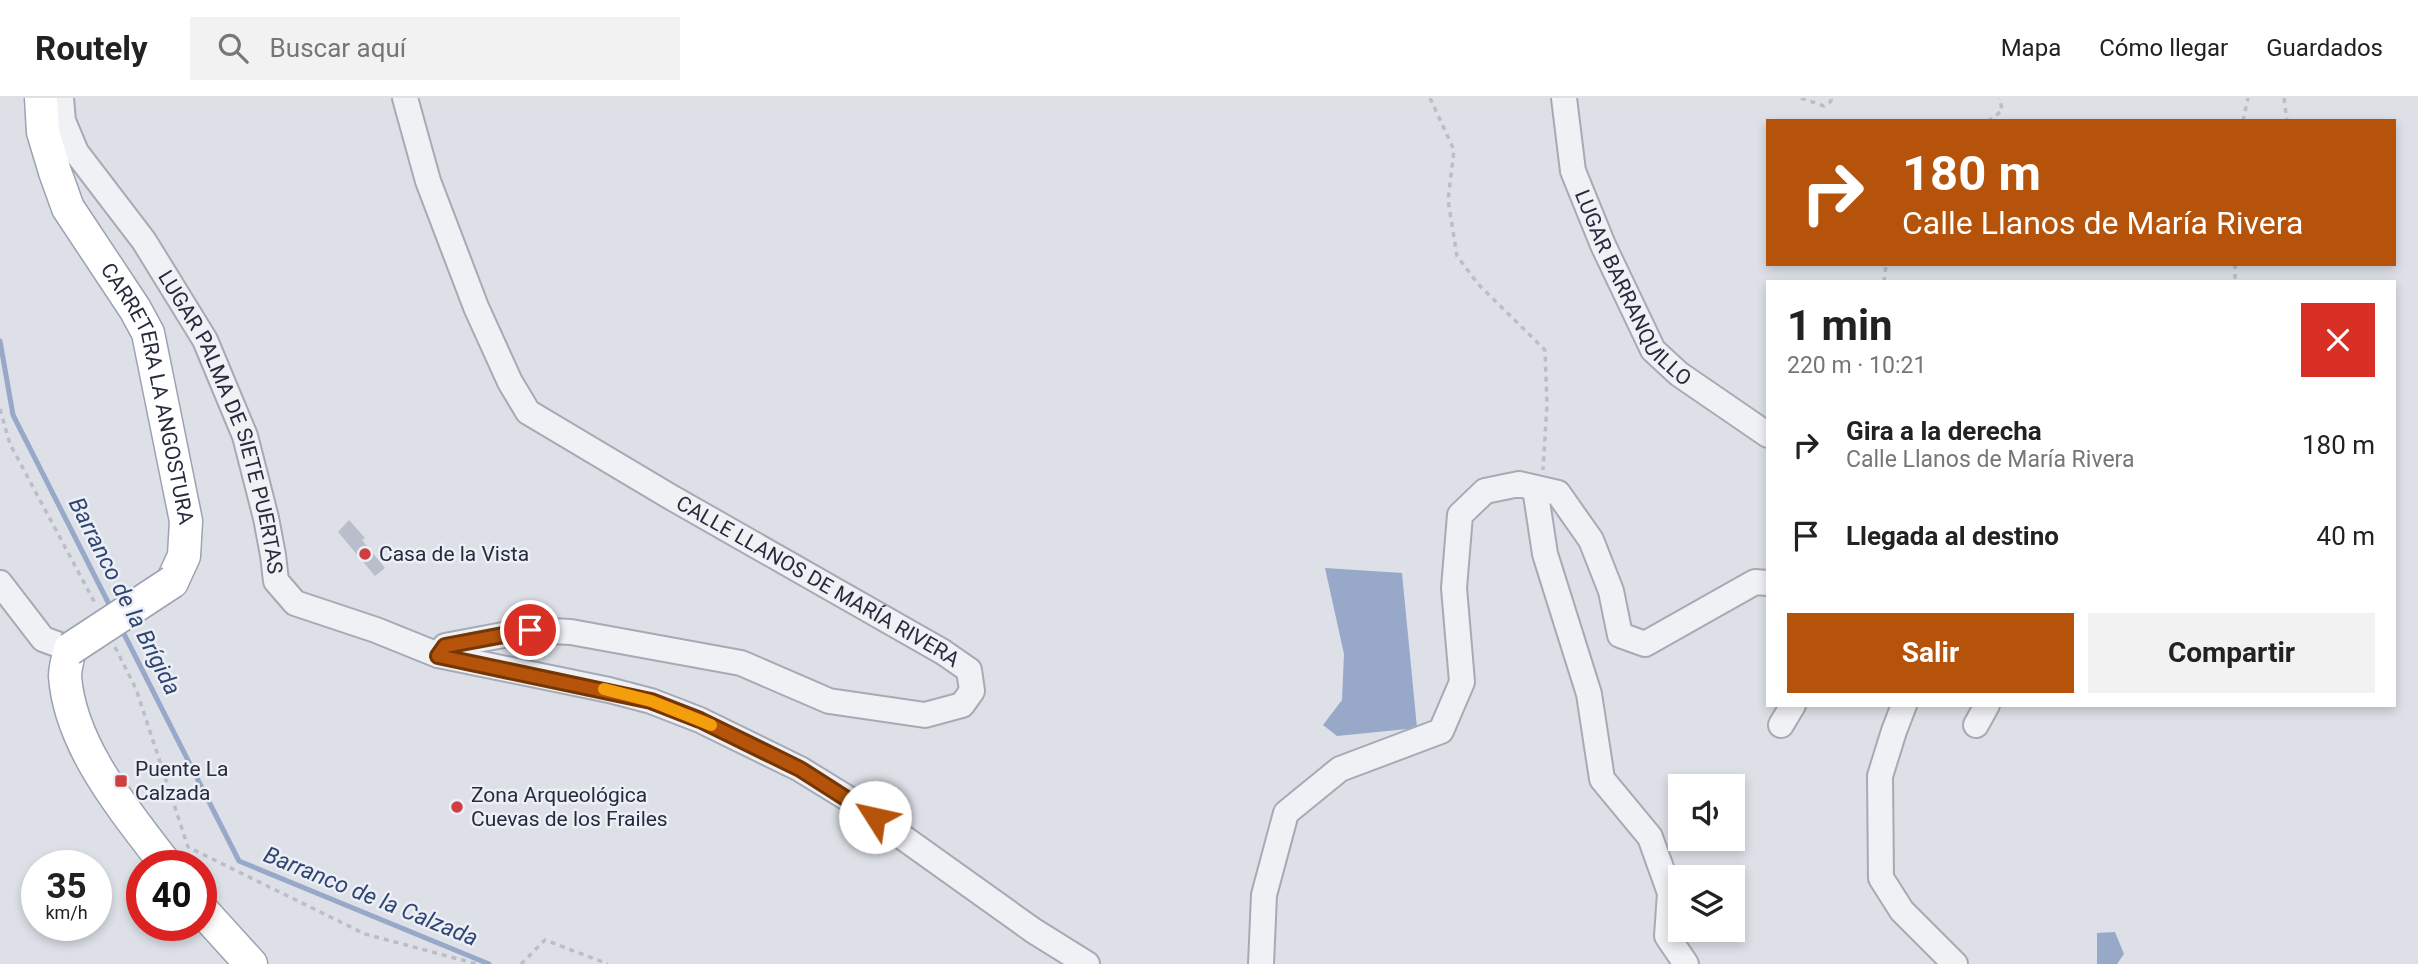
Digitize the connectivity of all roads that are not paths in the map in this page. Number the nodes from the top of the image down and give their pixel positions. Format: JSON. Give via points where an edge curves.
{"nodes":[{"id":1,"x":41,"y":98,"type":"edge"},
{"id":2,"x":61,"y":98,"type":"edge"},
{"id":3,"x":405,"y":98,"type":"edge"},
{"id":4,"x":1564,"y":98,"type":"edge"},
{"id":5,"x":1766,"y":434,"type":"edge"},
{"id":6,"x":1539,"y":489,"type":"junction"},
{"id":7,"x":0,"y":583,"type":"edge"},
{"id":8,"x":1766,"y":583,"type":"edge"},
{"id":9,"x":70,"y":649,"type":"junction"},
{"id":10,"x":438,"y":656,"type":"junction"},
{"id":11,"x":1903,"y":707,"type":"edge"},
{"id":12,"x":155,"y":850,"type":"edge"},
{"id":13,"x":217,"y":927,"type":"edge"},
{"id":14,"x":251,"y":964,"type":"edge"},
{"id":15,"x":1087,"y":964,"type":"edge"},
{"id":16,"x":1261,"y":964,"type":"edge"},
{"id":17,"x":1686,"y":964,"type":"edge"},
{"id":18,"x":1955,"y":964,"type":"edge"}],
"edges":[{"from":1,"to":9,"type":"main road","name":"CARRETERA LA ANGOSTURA","bridge":true,"via":[[43,132],[68,208],[148,333],[186,521],[184,556],[172,582]]},
{"from":2,"to":10,"type":"street","name":"LUGAR PALMA DE SIETE PUERTAS","via":[[63,121],[76,152],[144,241],[205,340],[245,436],[276,581],[295,603]]},
{"from":3,"to":10,"type":"street","name":"CALLE LLANOS DE MARÍA RIVERA","via":[[428,181],[476,307],[528,412],[943,652],[969,670],[972,691],[962,705],[925,715],[829,701],[741,663],[571,632],[530,630],[445,646]]},
{"from":4,"to":5,"type":"street","name":"LUGAR BARRANQUILLO","via":[[1573,171],[1653,350],[1679,374]]},
{"from":6,"to":8,"type":"street","via":[[1558,493],[1591,540],[1611,591],[1620,635],[1645,643],[1755,582]]},
{"from":6,"to":16,"type":"street","via":[[1519,484],[1485,491],[1460,515],[1454,588],[1462,682],[1441,731],[1339,769],[1286,813],[1264,895]]},
{"from":6,"to":17,"type":"street","via":[[1545,554],[1589,694],[1602,779],[1650,837],[1670,893],[1667,936]]},
{"from":7,"to":9,"type":"street","via":[[43,639]]},
{"from":9,"to":12,"type":"main road","via":[[65,675],[86,749],[111,792]]},
{"from":10,"to":15,"type":"street","name":"LUGAR PALMA DE SIETE PUERTAS","via":[[609,690],[700,720],[852,800]]},
{"from":11,"to":18,"type":"street","via":[[1880,776],[1881,878],[1902,911]]},
{"from":13,"to":14,"type":"main road"}]}
